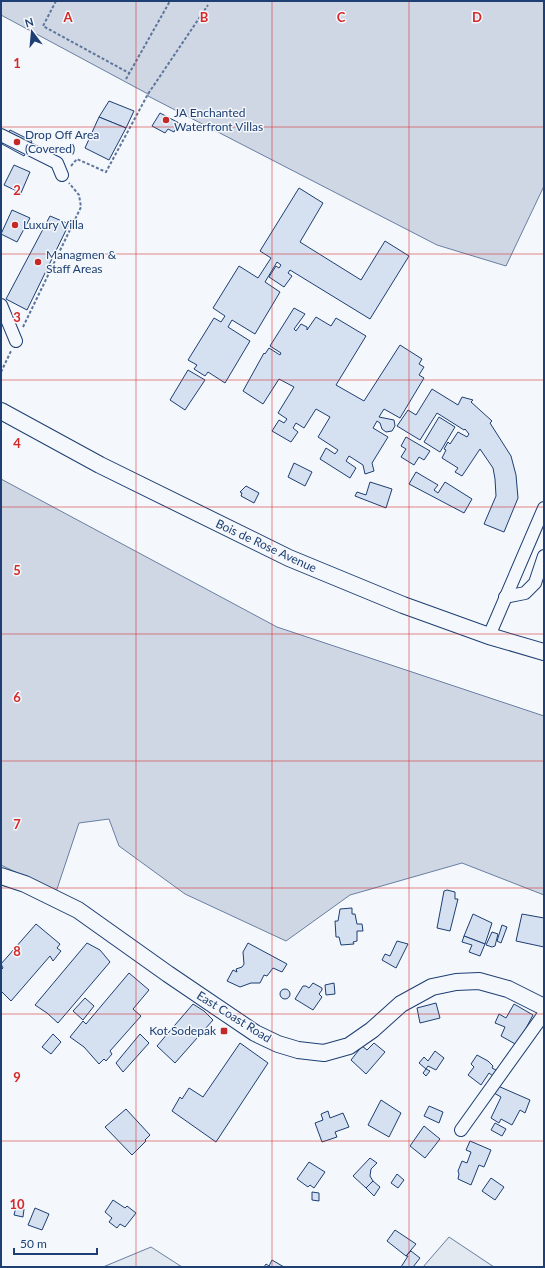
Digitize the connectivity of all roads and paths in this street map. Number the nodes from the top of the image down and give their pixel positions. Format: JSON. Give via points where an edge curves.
{"nodes":[{"id":1,"x":56,"y":1,"type":"edge"},
{"id":2,"x":170,"y":1,"type":"edge"},
{"id":3,"x":208,"y":4,"type":"dead end"},
{"id":4,"x":129,"y":73,"type":"junction"},
{"id":5,"x":126,"y":79,"type":"dead end"},
{"id":6,"x":1,"y":135,"type":"edge"},
{"id":7,"x":62,"y":176,"type":"junction"},
{"id":8,"x":1,"y":305,"type":"edge"},
{"id":9,"x":16,"y":341,"type":"junction"},
{"id":10,"x":1,"y":372,"type":"edge"},
{"id":11,"x":1,"y":411,"type":"edge"},
{"id":12,"x":544,"y":508,"type":"edge"},
{"id":13,"x":544,"y":556,"type":"edge"},
{"id":14,"x":505,"y":597,"type":"junction"},
{"id":15,"x":489,"y":636,"type":"junction"},
{"id":16,"x":544,"y":652,"type":"edge"},
{"id":17,"x":1,"y":876,"type":"edge"},
{"id":18,"x":544,"y":1007,"type":"edge"},
{"id":19,"x":544,"y":1014,"type":"edge"},
{"id":20,"x":461,"y":1130,"type":"dead end"}],
"edges":[{"from":1,"to":4,"type":"path","via":[[43,26]]},
{"from":2,"to":4,"type":"path"},
{"from":3,"to":7,"type":"path","via":[[148,94],[106,172],[77,159]]},
{"from":4,"to":5,"type":"path"},
{"from":6,"to":7,"type":"lane","via":[[57,163]]},
{"from":7,"to":9,"type":"path","via":[[79,195],[82,207]]},
{"from":8,"to":9,"type":"lane"},
{"from":9,"to":10,"type":"path"},
{"from":11,"to":15,"type":"main road","name":"Bois de Rose Avenue","via":[[100,465],[289,558],[403,605]]},
{"from":12,"to":14,"type":"lane"},
{"from":13,"to":14,"type":"lane","via":[[535,583],[525,593]]},
{"from":14,"to":15,"type":"lane"},
{"from":15,"to":16,"type":"main road","name":"Bois de Rose Avenue"},
{"from":17,"to":18,"type":"main road","name":"East Coast Road","via":[[25,884],[78,910],[255,1033],[298,1050],[324,1053],[348,1046],[372,1030],[402,1004],[432,986],[479,981],[508,989]]},
{"from":19,"to":20,"type":"lane"}]}
